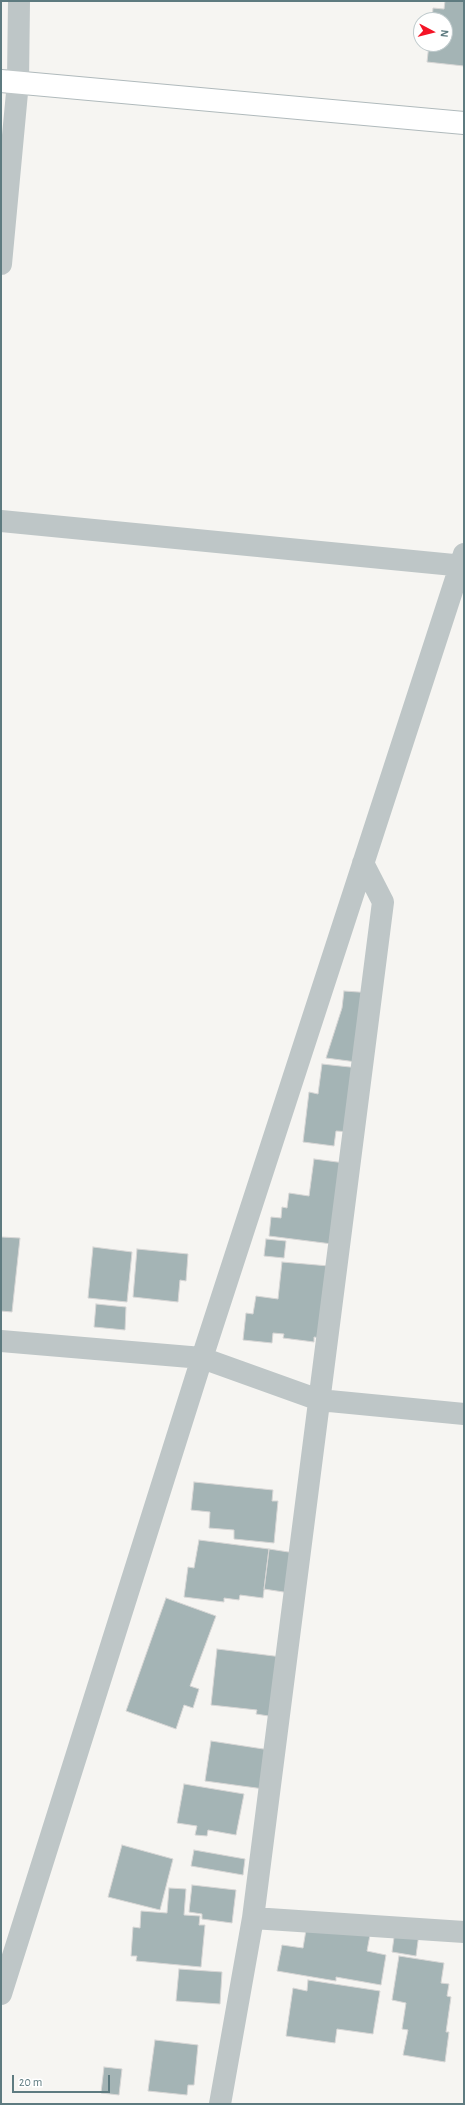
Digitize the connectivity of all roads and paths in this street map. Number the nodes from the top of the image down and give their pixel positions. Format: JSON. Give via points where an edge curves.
{"nodes":[{"id":1,"x":19,"y":1,"type":"edge"},
{"id":2,"x":9,"y":82,"type":"edge"},
{"id":3,"x":464,"y":123,"type":"edge"},
{"id":4,"x":1,"y":264,"type":"edge"},
{"id":5,"x":1,"y":521,"type":"edge"},
{"id":6,"x":463,"y":562,"type":"edge"},
{"id":7,"x":363,"y":863,"type":"junction"},
{"id":8,"x":1,"y":1341,"type":"edge"},
{"id":9,"x":202,"y":1358,"type":"junction"},
{"id":10,"x":319,"y":1400,"type":"junction"},
{"id":11,"x":464,"y":1414,"type":"edge"},
{"id":12,"x":253,"y":1918,"type":"junction"},
{"id":13,"x":464,"y":1932,"type":"edge"},
{"id":14,"x":1,"y":1994,"type":"edge"},
{"id":15,"x":220,"y":2104,"type":"edge"}],
"edges":[{"from":1,"to":2,"type":"street"},
{"from":2,"to":3,"type":"street"},
{"from":2,"to":4,"type":"street"},
{"from":5,"to":6,"type":"street"},
{"from":6,"to":7,"type":"street"},
{"from":7,"to":9,"type":"street"},
{"from":7,"to":10,"type":"street","via":[[383,902]]},
{"from":8,"to":9,"type":"street"},
{"from":9,"to":10,"type":"street"},
{"from":9,"to":14,"type":"street"},
{"from":10,"to":11,"type":"street"},
{"from":10,"to":12,"type":"street"},
{"from":12,"to":13,"type":"street"},
{"from":12,"to":15,"type":"street"}]}
